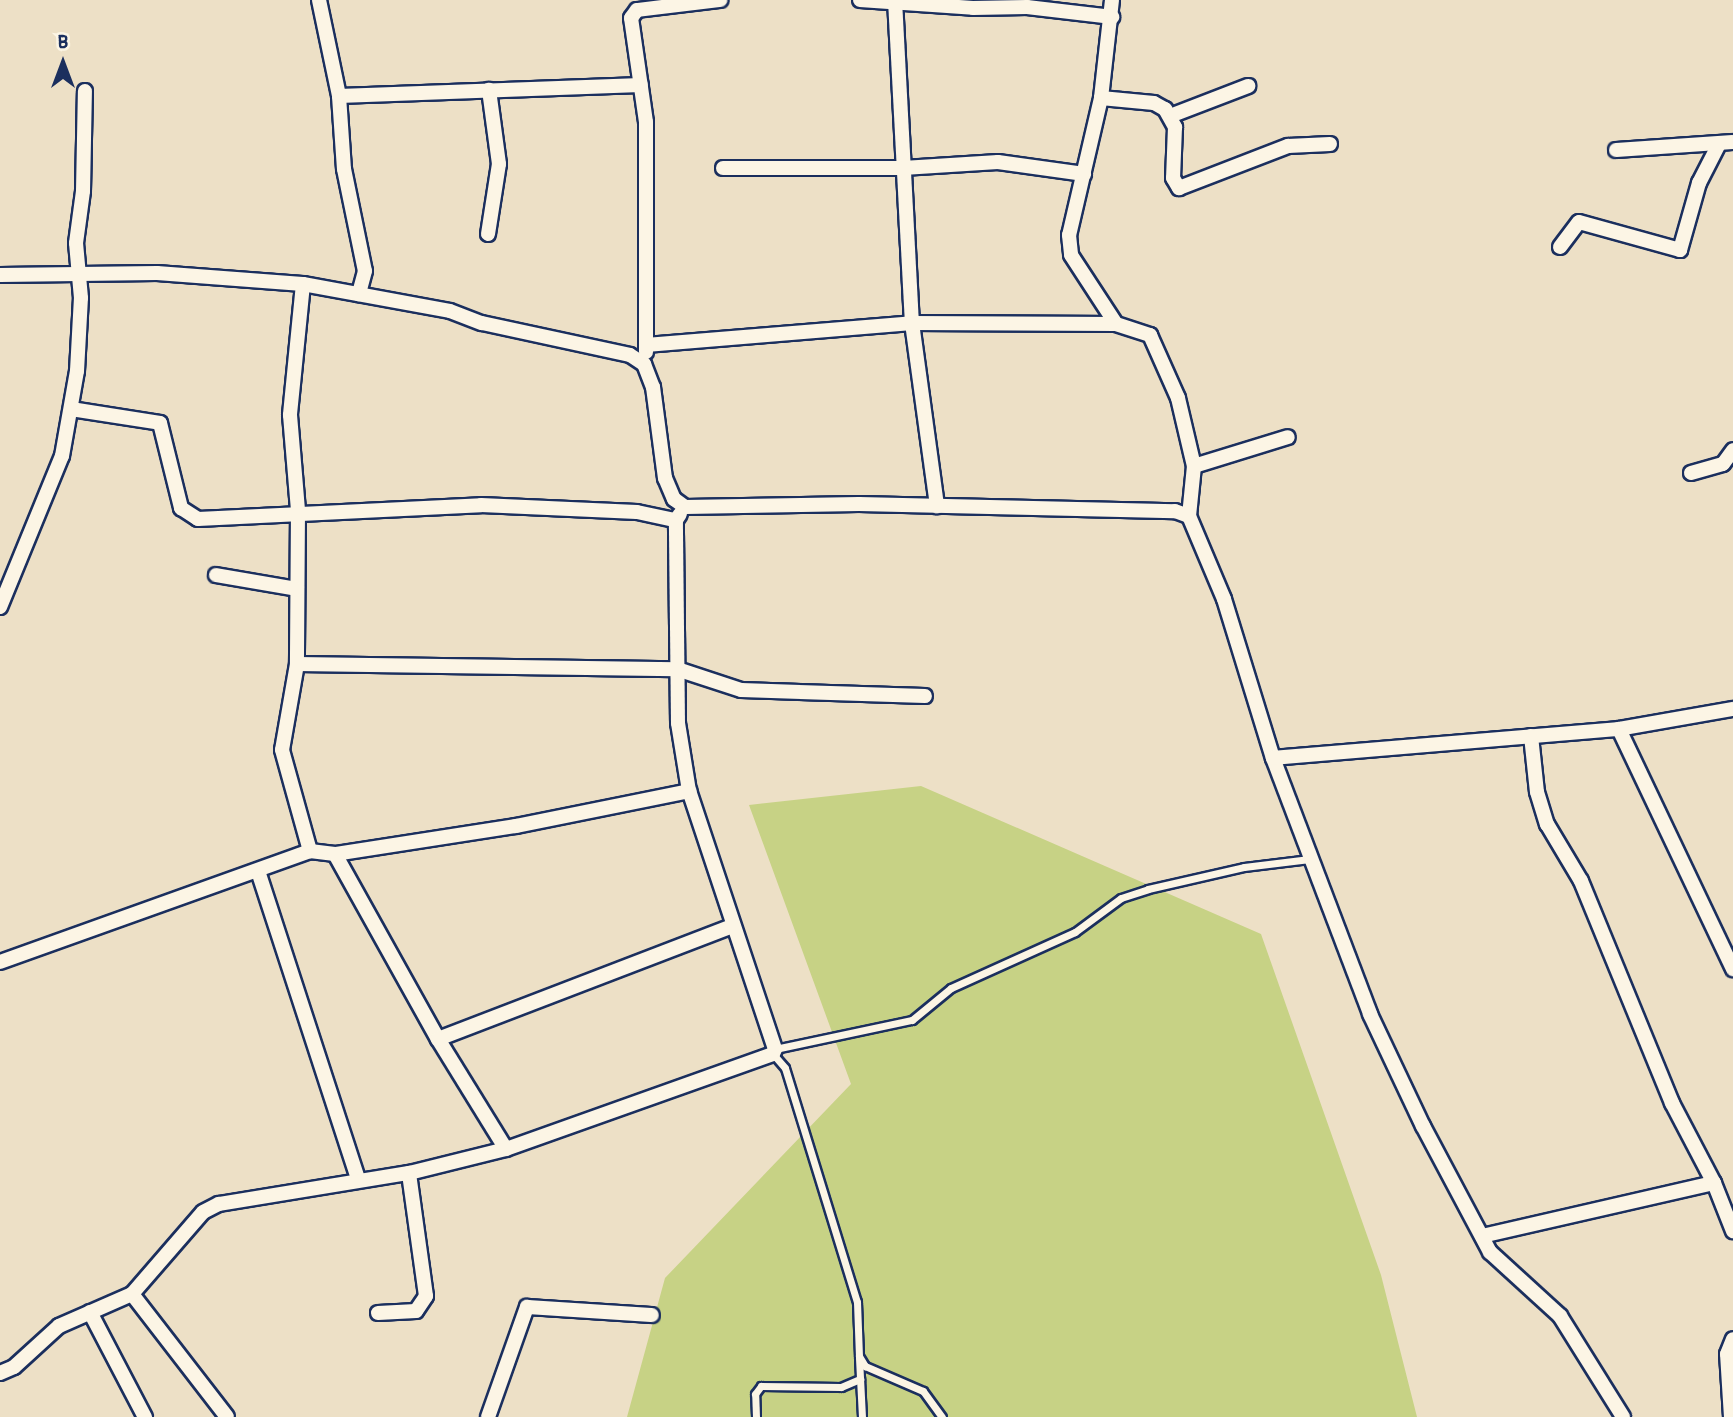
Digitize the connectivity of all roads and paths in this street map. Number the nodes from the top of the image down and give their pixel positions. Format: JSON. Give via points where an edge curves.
{"nodes":[{"id":1,"x":319,"y":0,"type":"edge"},
{"id":2,"x":720,"y":0,"type":"edge"},
{"id":3,"x":860,"y":0,"type":"edge"},
{"id":4,"x":1112,"y":0,"type":"edge"},
{"id":5,"x":895,"y":1,"type":"edge"},
{"id":6,"x":631,"y":6,"type":"edge"},
{"id":7,"x":1112,"y":17,"type":"junction"},
{"id":8,"x":641,"y":85,"type":"junction"},
{"id":9,"x":1248,"y":86,"type":"dead end"},
{"id":10,"x":489,"y":90,"type":"junction"},
{"id":11,"x":85,"y":91,"type":"dead end"},
{"id":12,"x":339,"y":96,"type":"junction"},
{"id":13,"x":1101,"y":97,"type":"junction"},
{"id":14,"x":1170,"y":116,"type":"junction"},
{"id":15,"x":1726,"y":143,"type":"edge"},
{"id":16,"x":1330,"y":144,"type":"dead end"},
{"id":17,"x":1616,"y":150,"type":"dead end"},
{"id":18,"x":723,"y":168,"type":"dead end"},
{"id":19,"x":904,"y":168,"type":"junction"},
{"id":20,"x":1084,"y":174,"type":"junction"},
{"id":21,"x":488,"y":233,"type":"dead end"},
{"id":22,"x":1560,"y":247,"type":"dead end"},
{"id":23,"x":0,"y":275,"type":"edge"},
{"id":24,"x":77,"y":275,"type":"junction"},
{"id":25,"x":303,"y":284,"type":"junction"},
{"id":26,"x":359,"y":294,"type":"junction"},
{"id":27,"x":912,"y":323,"type":"junction"},
{"id":28,"x":1116,"y":324,"type":"junction"},
{"id":29,"x":646,"y":345,"type":"junction"},
{"id":30,"x":644,"y":364,"type":"junction"},
{"id":31,"x":71,"y":408,"type":"junction"},
{"id":32,"x":1288,"y":438,"type":"dead end"},
{"id":33,"x":1733,"y":450,"type":"edge"},
{"id":34,"x":1194,"y":466,"type":"junction"},
{"id":35,"x":1691,"y":473,"type":"dead end"},
{"id":36,"x":937,"y":506,"type":"junction"},
{"id":37,"x":685,"y":507,"type":"junction"},
{"id":38,"x":298,"y":511,"type":"junction"},
{"id":39,"x":1189,"y":516,"type":"junction"},
{"id":40,"x":676,"y":520,"type":"junction"},
{"id":41,"x":216,"y":575,"type":"dead end"},
{"id":42,"x":297,"y":589,"type":"junction"},
{"id":43,"x":0,"y":607,"type":"edge"},
{"id":44,"x":297,"y":664,"type":"junction"},
{"id":45,"x":677,"y":669,"type":"junction"},
{"id":46,"x":925,"y":695,"type":"dead end"},
{"id":47,"x":1733,"y":709,"type":"edge"},
{"id":48,"x":1619,"y":729,"type":"junction"},
{"id":49,"x":1531,"y":737,"type":"junction"},
{"id":50,"x":1273,"y":758,"type":"junction"},
{"id":51,"x":689,"y":791,"type":"junction"},
{"id":52,"x":310,"y":851,"type":"junction"},
{"id":53,"x":335,"y":854,"type":"junction"},
{"id":54,"x":1315,"y":859,"type":"junction"},
{"id":55,"x":258,"y":871,"type":"junction"},
{"id":56,"x":732,"y":926,"type":"junction"},
{"id":57,"x":0,"y":962,"type":"edge"},
{"id":58,"x":1733,"y":969,"type":"edge"},
{"id":59,"x":438,"y":1039,"type":"junction"},
{"id":60,"x":774,"y":1051,"type":"junction"},
{"id":61,"x":506,"y":1149,"type":"junction"},
{"id":62,"x":409,"y":1173,"type":"junction"},
{"id":63,"x":358,"y":1179,"type":"junction"},
{"id":64,"x":1714,"y":1183,"type":"junction"},
{"id":65,"x":1733,"y":1231,"type":"edge"},
{"id":66,"x":1482,"y":1236,"type":"junction"},
{"id":67,"x":132,"y":1294,"type":"junction"},
{"id":68,"x":90,"y":1312,"type":"junction"},
{"id":69,"x":378,"y":1313,"type":"dead end"},
{"id":70,"x":652,"y":1315,"type":"dead end"},
{"id":71,"x":1733,"y":1339,"type":"edge"},
{"id":72,"x":859,"y":1356,"type":"junction"},
{"id":73,"x":0,"y":1373,"type":"edge"},
{"id":74,"x":860,"y":1379,"type":"junction"},
{"id":75,"x":145,"y":1417,"type":"edge"},
{"id":76,"x":227,"y":1417,"type":"edge"},
{"id":77,"x":488,"y":1417,"type":"edge"},
{"id":78,"x":756,"y":1417,"type":"edge"},
{"id":79,"x":862,"y":1417,"type":"edge"},
{"id":80,"x":942,"y":1417,"type":"edge"},
{"id":81,"x":1623,"y":1417,"type":"edge"},
{"id":82,"x":1731,"y":1417,"type":"edge"}],
"edges":[{"from":1,"to":12,"type":"street"},
{"from":2,"to":6,"type":"street"},
{"from":3,"to":5,"type":"street"},
{"from":4,"to":7,"type":"street"},
{"from":5,"to":7,"type":"street","via":[[1027,7]]},
{"from":5,"to":19,"type":"street"},
{"from":6,"to":8,"type":"street"},
{"from":7,"to":13,"type":"street"},
{"from":8,"to":10,"type":"street"},
{"from":8,"to":29,"type":"street","via":[[648,203]]},
{"from":9,"to":14,"type":"street"},
{"from":10,"to":12,"type":"street"},
{"from":10,"to":21,"type":"street","via":[[499,164]]},
{"from":11,"to":24,"type":"street"},
{"from":12,"to":26,"type":"street","via":[[344,169],[365,271]]},
{"from":13,"to":14,"type":"street","via":[[1154,103]]},
{"from":13,"to":20,"type":"street"},
{"from":14,"to":16,"type":"street","via":[[1175,127],[1173,178],[1180,188],[1288,146]]},
{"from":15,"to":17,"type":"street"},
{"from":15,"to":22,"type":"street","via":[[1699,183],[1680,250],[1579,222]]},
{"from":18,"to":19,"type":"street"},
{"from":19,"to":20,"type":"street","via":[[998,162]]},
{"from":19,"to":27,"type":"street"},
{"from":20,"to":28,"type":"street","via":[[1069,235],[1071,255]]},
{"from":23,"to":24,"type":"street"},
{"from":24,"to":25,"type":"street","via":[[157,273]]},
{"from":24,"to":31,"type":"street","via":[[82,328]]},
{"from":25,"to":26,"type":"street"},
{"from":25,"to":38,"type":"street","via":[[290,415]]},
{"from":26,"to":30,"type":"street","via":[[630,355]]},
{"from":27,"to":28,"type":"street"},
{"from":27,"to":29,"type":"street"},
{"from":27,"to":36,"type":"street"},
{"from":28,"to":34,"type":"street","via":[[1150,335],[1178,398]]},
{"from":29,"to":30,"type":"street"},
{"from":30,"to":37,"type":"street","via":[[653,387],[665,478],[674,499]]},
{"from":31,"to":38,"type":"street","via":[[160,423],[186,515],[211,519]]},
{"from":31,"to":43,"type":"street","via":[[62,456]]},
{"from":32,"to":34,"type":"street"},
{"from":33,"to":35,"type":"street","via":[[1723,464]]},
{"from":34,"to":39,"type":"street"},
{"from":36,"to":37,"type":"street"},
{"from":36,"to":39,"type":"street","via":[[1175,510]]},
{"from":37,"to":40,"type":"street"},
{"from":38,"to":40,"type":"street","via":[[481,505],[637,512]]},
{"from":38,"to":42,"type":"street"},
{"from":39,"to":50,"type":"street","via":[[1224,599]]},
{"from":40,"to":45,"type":"street"},
{"from":41,"to":42,"type":"street"},
{"from":42,"to":44,"type":"street"},
{"from":44,"to":45,"type":"street"},
{"from":44,"to":52,"type":"street","via":[[282,750]]},
{"from":45,"to":46,"type":"street","via":[[741,690]]},
{"from":45,"to":51,"type":"street","via":[[678,723]]},
{"from":47,"to":48,"type":"street"},
{"from":48,"to":49,"type":"street"},
{"from":48,"to":58,"type":"street"},
{"from":49,"to":50,"type":"street"},
{"from":49,"to":64,"type":"street","via":[[1537,793],[1547,824],[1581,881],[1672,1103]]},
{"from":50,"to":54,"type":"street"},
{"from":51,"to":53,"type":"street","via":[[516,826]]},
{"from":51,"to":56,"type":"street"},
{"from":52,"to":53,"type":"street"},
{"from":52,"to":55,"type":"street"},
{"from":53,"to":59,"type":"street"},
{"from":54,"to":60,"type":"lane","via":[[1244,867],[1121,898],[1075,932],[951,988],[912,1020]]},
{"from":54,"to":66,"type":"street","via":[[1370,1014]]},
{"from":55,"to":57,"type":"street"},
{"from":55,"to":63,"type":"street"},
{"from":56,"to":59,"type":"street"},
{"from":56,"to":60,"type":"street"},
{"from":59,"to":61,"type":"street"},
{"from":60,"to":61,"type":"street"},
{"from":60,"to":72,"type":"lane","via":[[785,1068],[853,1290]]},
{"from":61,"to":62,"type":"street"},
{"from":62,"to":63,"type":"street"},
{"from":62,"to":69,"type":"street","via":[[426,1296],[416,1311]]},
{"from":63,"to":67,"type":"street","via":[[219,1204],[203,1212]]},
{"from":64,"to":65,"type":"street"},
{"from":64,"to":66,"type":"street"},
{"from":66,"to":81,"type":"street","via":[[1490,1252],[1560,1316]]},
{"from":67,"to":68,"type":"street"},
{"from":67,"to":76,"type":"street"},
{"from":68,"to":73,"type":"street","via":[[60,1326],[14,1367]]},
{"from":68,"to":75,"type":"street"},
{"from":70,"to":77,"type":"street","via":[[527,1307]]},
{"from":71,"to":82,"type":"street","via":[[1727,1354]]},
{"from":72,"to":74,"type":"lane"},
{"from":72,"to":80,"type":"lane","via":[[865,1366],[923,1391]]},
{"from":74,"to":78,"type":"lane","via":[[841,1387],[761,1386],[755,1394]]},
{"from":74,"to":79,"type":"lane"}]}
